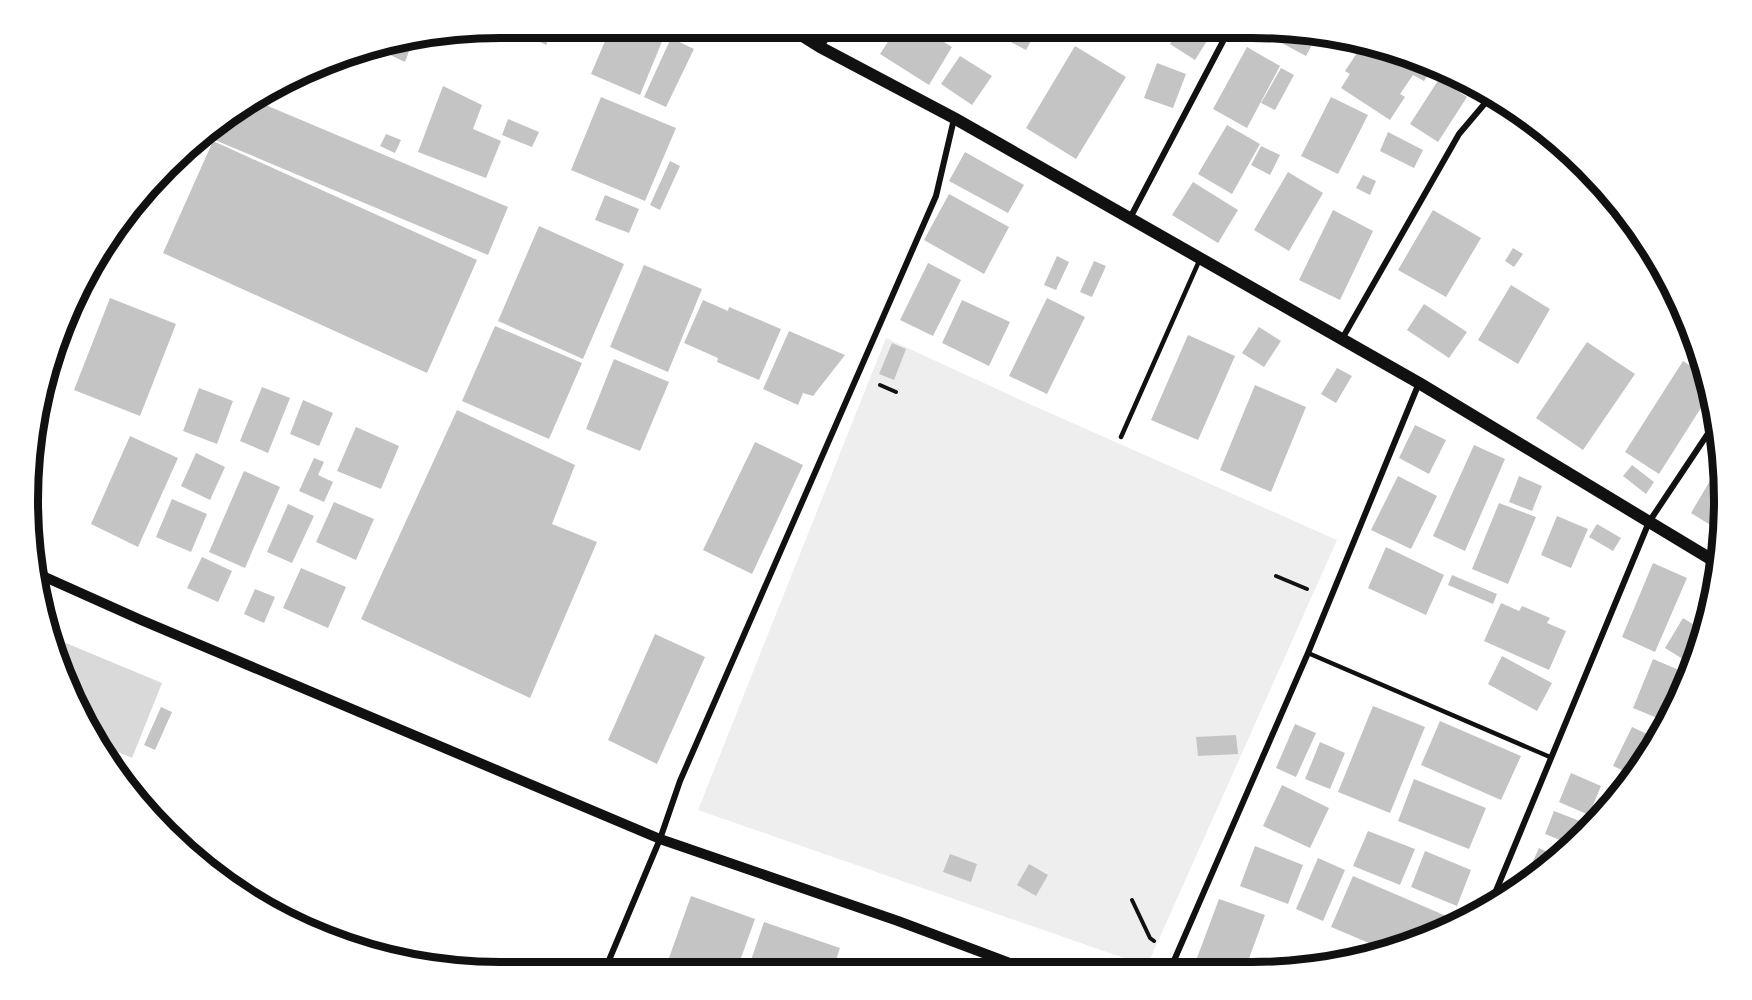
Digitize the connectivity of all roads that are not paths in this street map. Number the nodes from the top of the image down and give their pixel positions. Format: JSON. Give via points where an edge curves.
{"nodes":[{"id":1,"x":806,"y":38,"type":"edge"},
{"id":2,"x":827,"y":38,"type":"edge"},
{"id":3,"x":1225,"y":38,"type":"edge"},
{"id":4,"x":820,"y":47,"type":"junction"},
{"id":5,"x":1487,"y":102,"type":"edge"},
{"id":6,"x":954,"y":118,"type":"junction"},
{"id":7,"x":1130,"y":218,"type":"junction"},
{"id":8,"x":1201,"y":259,"type":"junction"},
{"id":9,"x":1341,"y":340,"type":"junction"},
{"id":10,"x":1419,"y":383,"type":"junction"},
{"id":11,"x":1710,"y":431,"type":"edge"},
{"id":12,"x":1120,"y":437,"type":"dead end"},
{"id":13,"x":1649,"y":522,"type":"junction"},
{"id":14,"x":1711,"y":559,"type":"edge"},
{"id":15,"x":44,"y":576,"type":"edge"},
{"id":16,"x":1308,"y":653,"type":"junction"},
{"id":17,"x":1550,"y":757,"type":"junction"},
{"id":18,"x":660,"y":839,"type":"junction"},
{"id":19,"x":1495,"y":894,"type":"edge"},
{"id":20,"x":608,"y":962,"type":"edge"},
{"id":21,"x":1007,"y":962,"type":"edge"},
{"id":22,"x":1173,"y":962,"type":"edge"}],
"edges":[{"from":1,"to":4,"type":"main road"},
{"from":2,"to":4,"type":"street"},
{"from":3,"to":7,"type":"street"},
{"from":4,"to":6,"type":"main road"},
{"from":5,"to":9,"type":"street","via":[[1459,134]]},
{"from":6,"to":7,"type":"main road"},
{"from":6,"to":18,"type":"street","via":[[936,196],[680,781]]},
{"from":7,"to":8,"type":"main road"},
{"from":8,"to":9,"type":"main road"},
{"from":8,"to":12,"type":"lane"},
{"from":9,"to":10,"type":"main road"},
{"from":10,"to":13,"type":"main road"},
{"from":10,"to":16,"type":"street"},
{"from":11,"to":13,"type":"street"},
{"from":13,"to":14,"type":"main road"},
{"from":13,"to":17,"type":"street"},
{"from":15,"to":18,"type":"street"},
{"from":16,"to":17,"type":"lane"},
{"from":16,"to":22,"type":"street"},
{"from":17,"to":19,"type":"street"},
{"from":18,"to":20,"type":"street"},
{"from":18,"to":21,"type":"street"}]}
